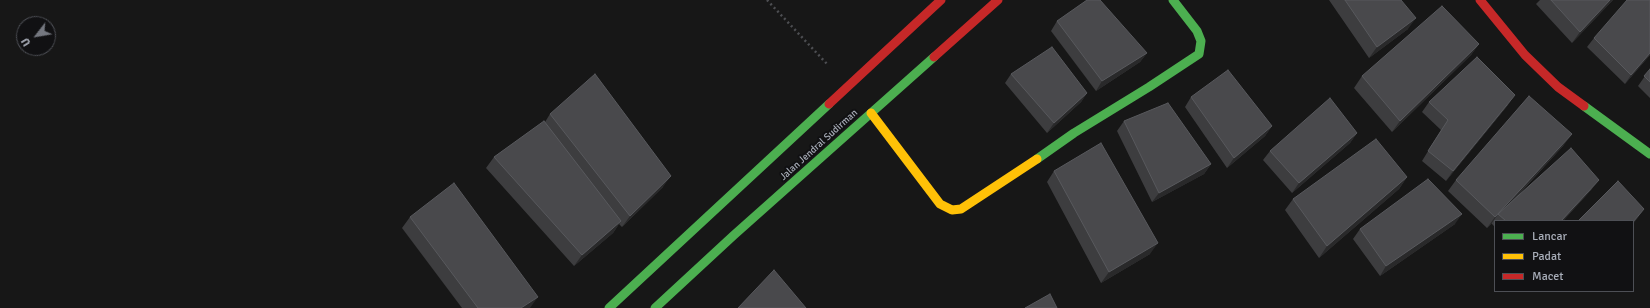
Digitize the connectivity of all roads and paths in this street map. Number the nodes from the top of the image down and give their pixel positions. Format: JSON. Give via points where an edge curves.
{"nodes":[{"id":1,"x":767,"y":0,"type":"edge"},
{"id":2,"x":941,"y":0,"type":"edge"},
{"id":3,"x":998,"y":0,"type":"edge"},
{"id":4,"x":1173,"y":0,"type":"edge"},
{"id":5,"x":1480,"y":0,"type":"edge"},
{"id":6,"x":847,"y":86,"type":"junction"},
{"id":7,"x":871,"y":113,"type":"junction"},
{"id":8,"x":1650,"y":154,"type":"edge"},
{"id":9,"x":609,"y":308,"type":"edge"},
{"id":10,"x":655,"y":308,"type":"edge"}],
"edges":[{"from":1,"to":6,"type":"path"},
{"from":2,"to":6,"type":"main road"},
{"from":3,"to":7,"type":"main road","name":"Jalan Jendral Sudirman"},
{"from":4,"to":7,"type":"main road","via":[[1197,31],[1201,41],[1199,54],[1074,133],[961,209],[952,210],[940,204]]},
{"from":5,"to":8,"type":"main road","via":[[1525,55],[1558,87]]},
{"from":6,"to":9,"type":"main road"},
{"from":7,"to":10,"type":"main road","name":"Jalan Jendral Sudirman"}]}
